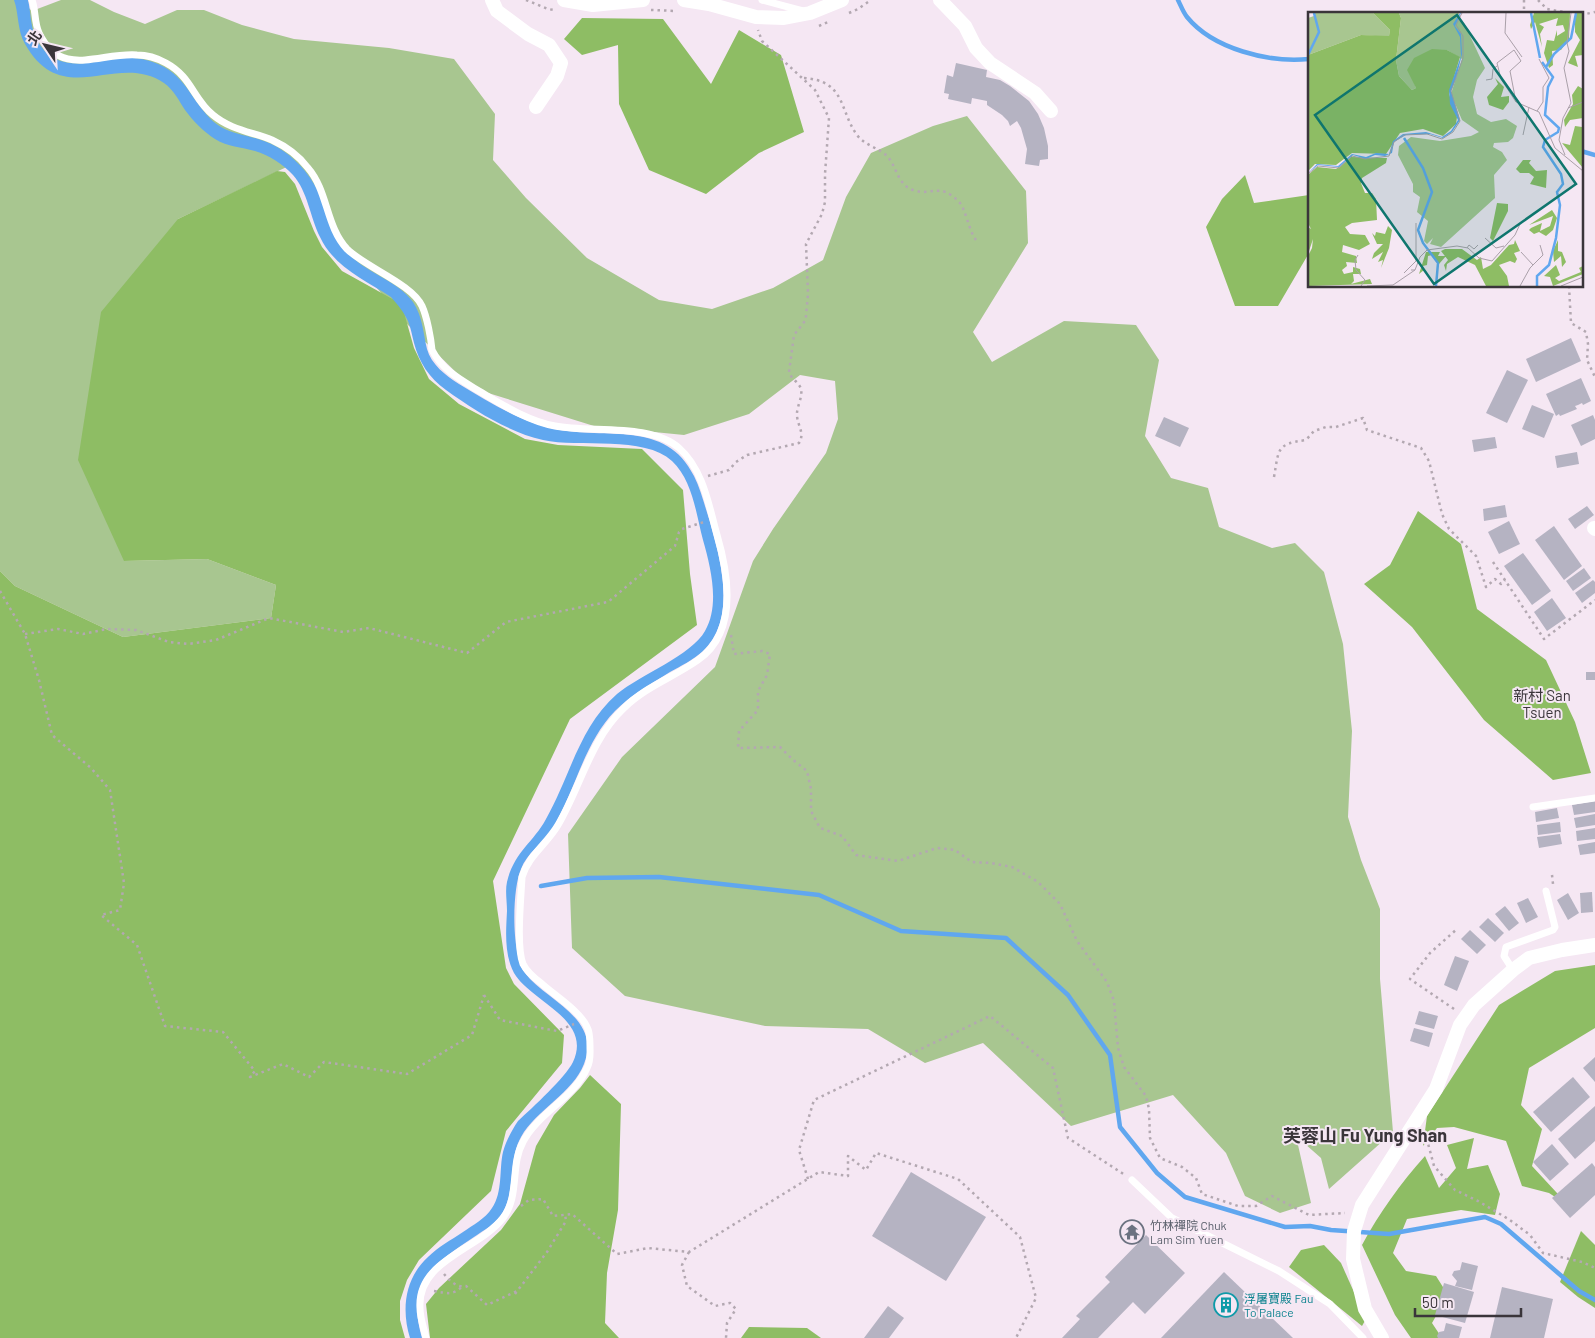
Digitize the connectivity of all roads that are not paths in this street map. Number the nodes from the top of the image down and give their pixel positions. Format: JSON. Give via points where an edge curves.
{"nodes":[{"id":1,"x":32,"y":0,"type":"edge"},
{"id":2,"x":492,"y":0,"type":"edge"},
{"id":3,"x":564,"y":0,"type":"edge"},
{"id":4,"x":642,"y":0,"type":"edge"},
{"id":5,"x":684,"y":0,"type":"edge"},
{"id":6,"x":762,"y":0,"type":"edge"},
{"id":7,"x":842,"y":0,"type":"edge"},
{"id":8,"x":940,"y":0,"type":"edge"},
{"id":9,"x":810,"y":13,"type":"junction"},
{"id":10,"x":536,"y":107,"type":"dead end"},
{"id":11,"x":1051,"y":111,"type":"dead end"},
{"id":12,"x":1595,"y":798,"type":"edge"},
{"id":13,"x":1533,"y":807,"type":"dead end"},
{"id":14,"x":1546,"y":891,"type":"dead end"},
{"id":15,"x":1595,"y":945,"type":"edge"},
{"id":16,"x":1513,"y":970,"type":"junction"},
{"id":17,"x":1132,"y":1180,"type":"road end"},
{"id":18,"x":426,"y":1338,"type":"edge"},
{"id":19,"x":1363,"y":1338,"type":"edge"},
{"id":20,"x":1382,"y":1338,"type":"edge"}],
"edges":[{"from":1,"to":18,"type":"lane","via":[[39,34],[62,57],[82,61],[138,54],[156,59],[186,78],[204,106],[222,122],[272,140],[298,157],[319,184],[335,230],[346,248],[404,287],[422,306],[432,350],[451,373],[525,417],[555,426],[650,434],[679,448],[700,479],[720,543],[727,615],[722,630],[697,661],[635,698],[613,719],[598,740],[559,824],[524,869],[520,949],[524,966],[583,1020],[588,1028],[590,1059],[577,1084],[522,1142],[512,1194],[503,1218],[435,1269],[422,1288],[420,1310]]},
{"from":2,"to":10,"type":"street","via":[[497,11],[549,45],[561,63],[557,76]]},
{"from":3,"to":4,"type":"street","via":[[593,5]]},
{"from":5,"to":9,"type":"street","via":[[756,16],[784,18]]},
{"from":6,"to":9,"type":"lane"},
{"from":7,"to":9,"type":"street"},
{"from":8,"to":11,"type":"street","via":[[965,26],[976,48],[990,63],[1035,93]]},
{"from":12,"to":13,"type":"lane"},
{"from":14,"to":16,"type":"lane","via":[[1555,927],[1506,947],[1504,956]]},
{"from":15,"to":16,"type":"street","via":[[1534,957]]},
{"from":16,"to":20,"type":"street","via":[[1474,1005],[1460,1026],[1436,1089],[1360,1208],[1354,1231],[1353,1259],[1365,1309]]},
{"from":17,"to":19,"type":"lane","via":[[1172,1218],[1279,1271],[1330,1304]]}]}
